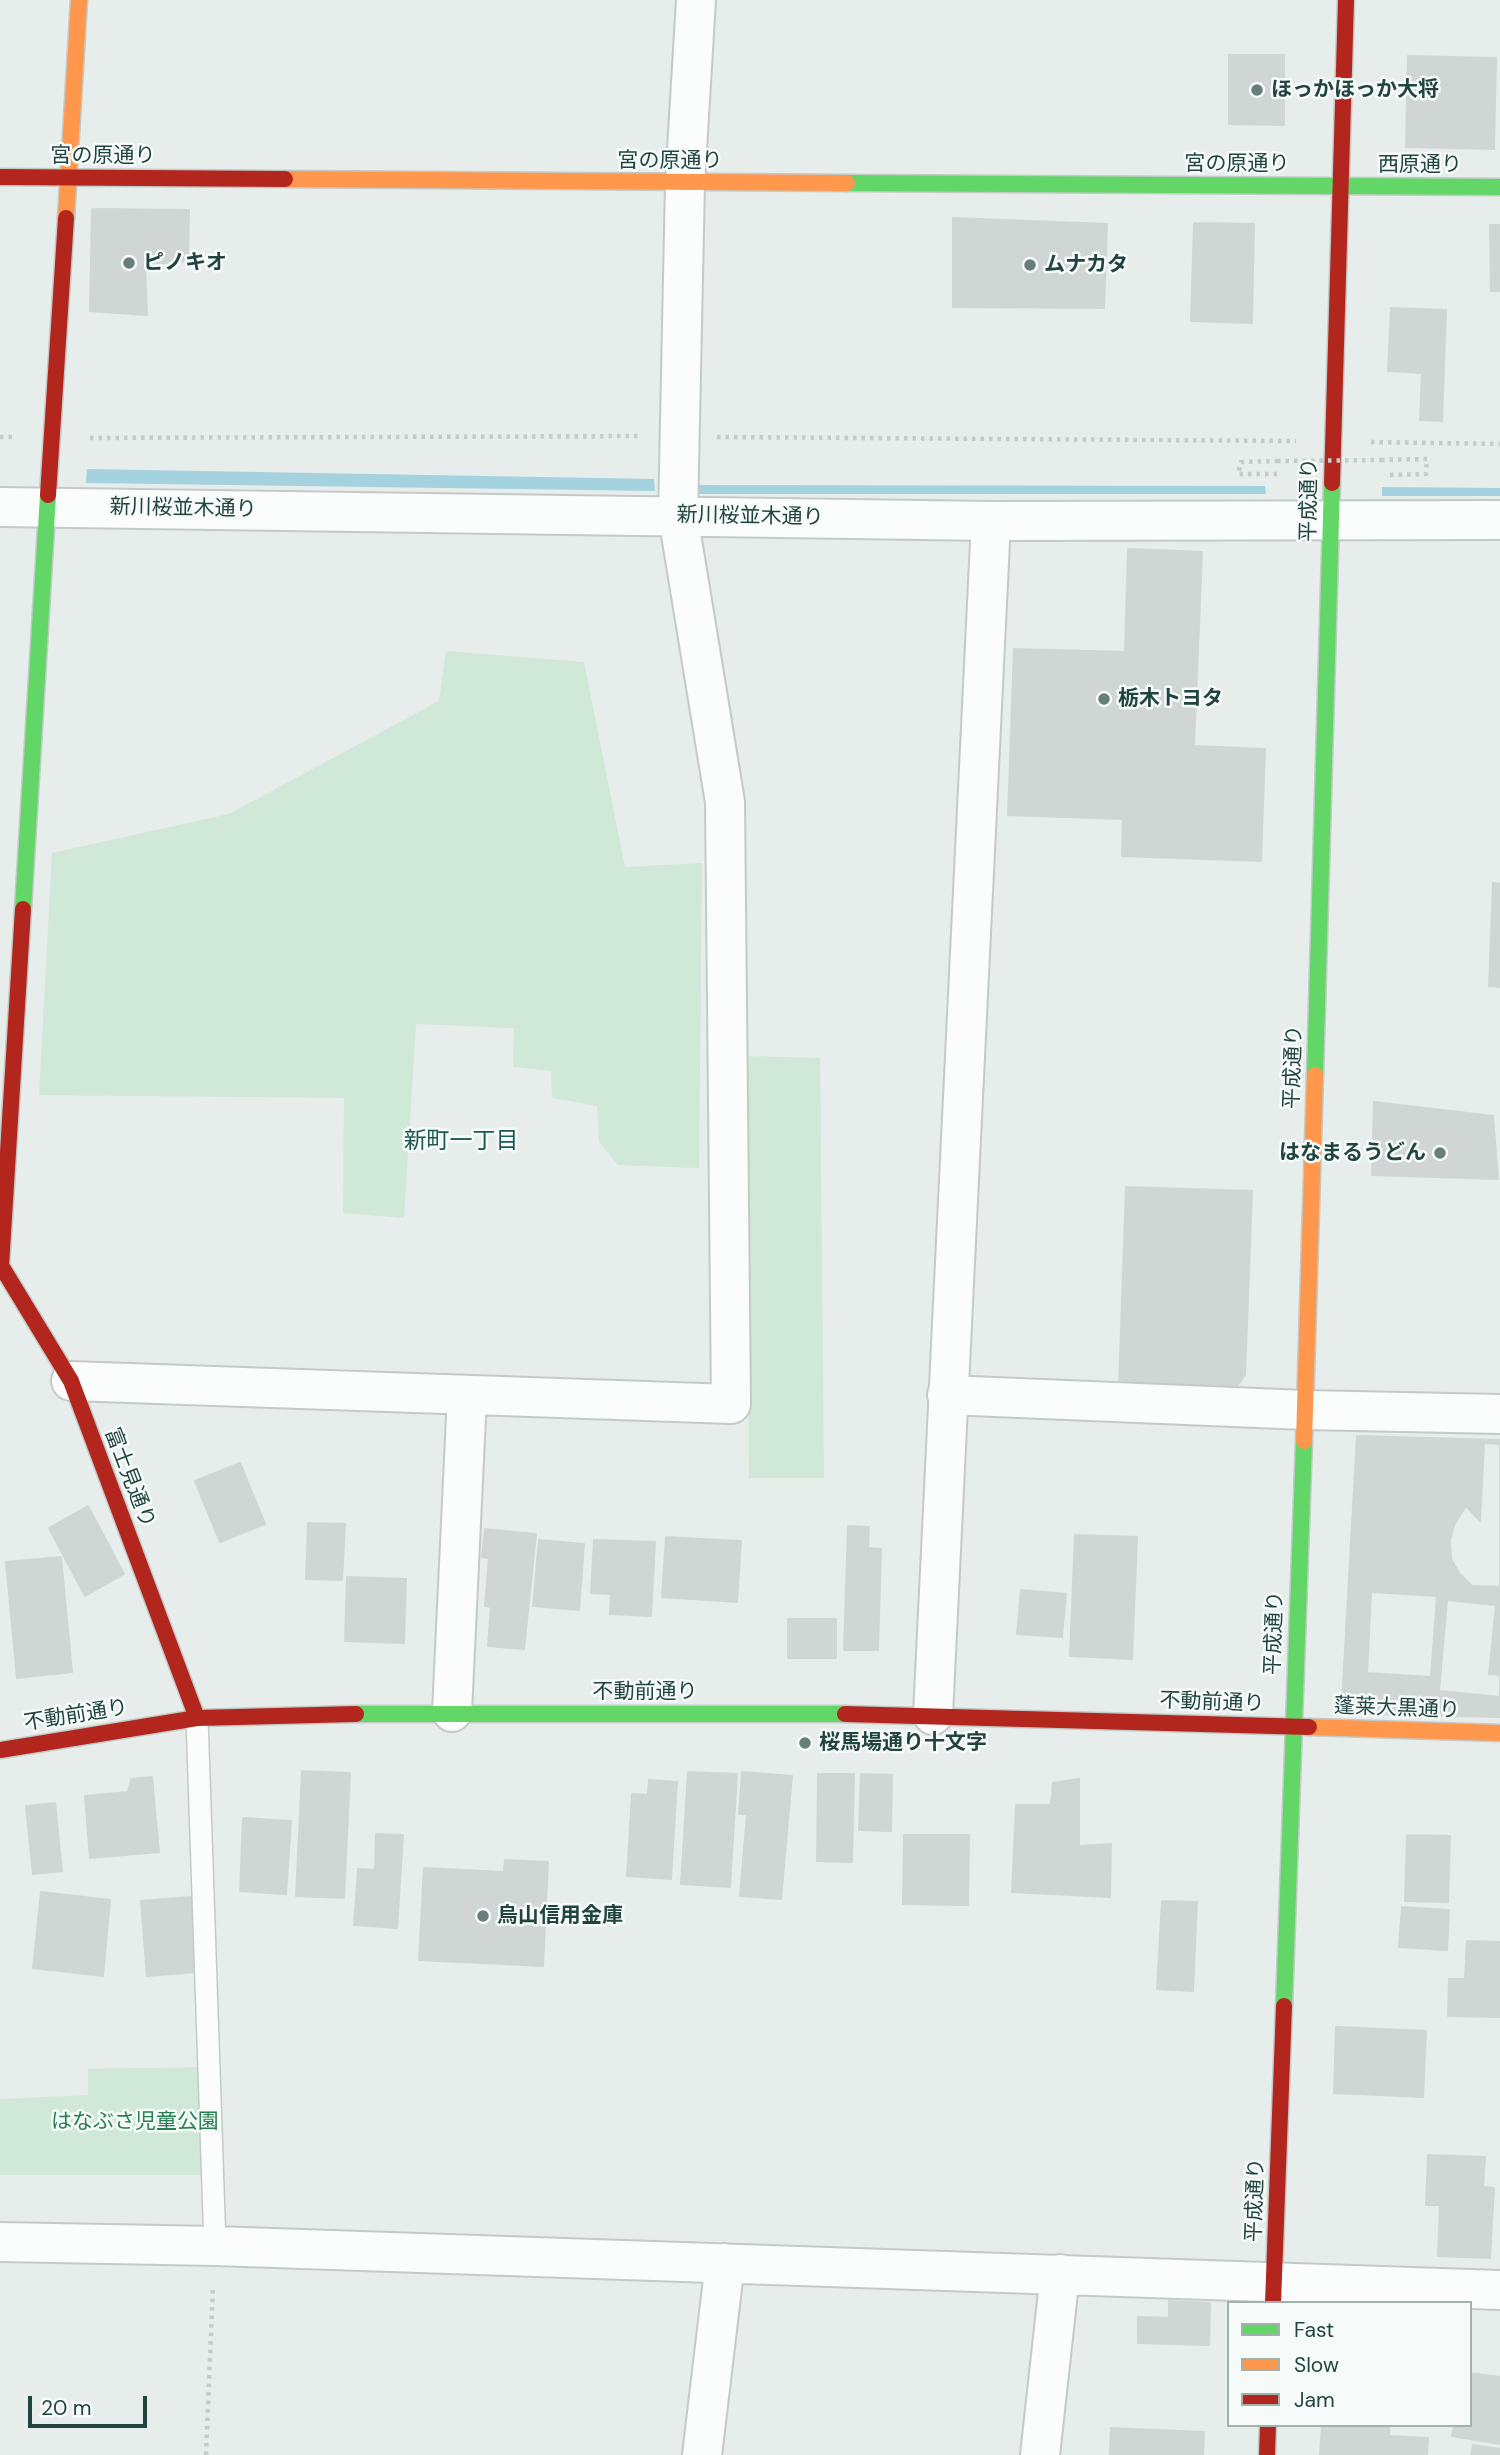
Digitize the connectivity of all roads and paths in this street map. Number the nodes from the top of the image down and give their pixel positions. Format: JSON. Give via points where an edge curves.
{"nodes":[{"id":1,"x":79,"y":0,"type":"edge"},
{"id":2,"x":696,"y":0,"type":"edge"},
{"id":3,"x":1346,"y":0,"type":"edge"},
{"id":4,"x":0,"y":177,"type":"edge"},
{"id":5,"x":68,"y":177,"type":"junction"},
{"id":6,"x":685,"y":183,"type":"junction"},
{"id":7,"x":1340,"y":185,"type":"junction"},
{"id":8,"x":1500,"y":187,"type":"edge"},
{"id":9,"x":680,"y":436,"type":"junction"},
{"id":10,"x":0,"y":437,"type":"edge"},
{"id":11,"x":52,"y":438,"type":"junction"},
{"id":12,"x":1332,"y":441,"type":"junction"},
{"id":13,"x":1500,"y":444,"type":"edge"},
{"id":14,"x":1277,"y":474,"type":"dead end"},
{"id":15,"x":1387,"y":475,"type":"dead end"},
{"id":16,"x":0,"y":507,"type":"edge"},
{"id":17,"x":48,"y":507,"type":"junction"},
{"id":18,"x":678,"y":516,"type":"junction"},
{"id":19,"x":1331,"y":520,"type":"junction"},
{"id":20,"x":1500,"y":520,"type":"edge"},
{"id":21,"x":990,"y":521,"type":"junction"},
{"id":22,"x":1,"y":1265,"type":"edge"},
{"id":23,"x":71,"y":1381,"type":"junction"},
{"id":24,"x":947,"y":1395,"type":"junction"},
{"id":25,"x":467,"y":1396,"type":"junction"},
{"id":26,"x":1305,"y":1410,"type":"junction"},
{"id":27,"x":1500,"y":1414,"type":"edge"},
{"id":28,"x":452,"y":1713,"type":"junction"},
{"id":29,"x":933,"y":1715,"type":"junction"},
{"id":30,"x":197,"y":1718,"type":"junction"},
{"id":31,"x":1292,"y":1727,"type":"junction"},
{"id":32,"x":1500,"y":1733,"type":"edge"},
{"id":33,"x":0,"y":1750,"type":"edge"},
{"id":34,"x":0,"y":2242,"type":"edge"},
{"id":35,"x":215,"y":2246,"type":"junction"},
{"id":36,"x":725,"y":2263,"type":"junction"},
{"id":37,"x":1060,"y":2274,"type":"junction"},
{"id":38,"x":1500,"y":2290,"type":"edge"},
{"id":39,"x":1274,"y":2292,"type":"edge"},
{"id":40,"x":1268,"y":2427,"type":"edge"},
{"id":41,"x":206,"y":2455,"type":"edge"},
{"id":42,"x":702,"y":2455,"type":"edge"},
{"id":43,"x":1040,"y":2455,"type":"edge"},
{"id":44,"x":1267,"y":2455,"type":"edge"}],
"edges":[{"from":1,"to":5,"type":"street"},
{"from":2,"to":6,"type":"street"},
{"from":3,"to":7,"type":"street","name":"平成通り"},
{"from":4,"to":5,"type":"street","name":"宮の原通り"},
{"from":5,"to":6,"type":"street","name":"宮の原通り"},
{"from":5,"to":11,"type":"street"},
{"from":6,"to":7,"type":"street","name":"宮の原通り"},
{"from":6,"to":9,"type":"street"},
{"from":7,"to":8,"type":"street","name":"西原通り"},
{"from":7,"to":12,"type":"street","name":"平成通り"},
{"from":9,"to":11,"type":"path"},
{"from":9,"to":12,"type":"path"},
{"from":9,"to":18,"type":"street"},
{"from":10,"to":11,"type":"path"},
{"from":11,"to":17,"type":"street"},
{"from":12,"to":13,"type":"path"},
{"from":12,"to":19,"type":"street","name":"平成通り"},
{"from":14,"to":15,"type":"path","bridge":true,"via":[[1238,474],[1241,462],[1427,459],[1426,474]]},
{"from":16,"to":17,"type":"street","name":"新川桜並木通り"},
{"from":17,"to":18,"type":"street","name":"新川桜並木通り"},
{"from":17,"to":22,"type":"street"},
{"from":18,"to":21,"type":"street","name":"新川桜並木通り"},
{"from":18,"to":25,"type":"street","via":[[725,802],[731,1404]]},
{"from":19,"to":20,"type":"street","name":"新川桜並木通り"},
{"from":19,"to":21,"type":"street","name":"新川桜並木通り"},
{"from":19,"to":26,"type":"street","name":"平成通り"},
{"from":21,"to":24,"type":"street"},
{"from":22,"to":23,"type":"street","name":"富士見通り"},
{"from":23,"to":25,"type":"street"},
{"from":23,"to":30,"type":"street","name":"富士見通り"},
{"from":24,"to":26,"type":"street"},
{"from":24,"to":29,"type":"street"},
{"from":25,"to":28,"type":"street"},
{"from":26,"to":27,"type":"street"},
{"from":26,"to":31,"type":"street","name":"平成通り"},
{"from":28,"to":29,"type":"street","name":"不動前通り"},
{"from":28,"to":30,"type":"street","name":"不動前通り"},
{"from":29,"to":31,"type":"street","name":"不動前通り"},
{"from":30,"to":33,"type":"street","name":"不動前通り"},
{"from":30,"to":35,"type":"lane"},
{"from":31,"to":32,"type":"street","name":"蓬莱大黒通り"},
{"from":31,"to":39,"type":"street","name":"平成通り"},
{"from":34,"to":35,"type":"street"},
{"from":35,"to":36,"type":"street"},
{"from":35,"to":41,"type":"path"},
{"from":36,"to":37,"type":"street"},
{"from":36,"to":42,"type":"street"},
{"from":37,"to":39,"type":"street"},
{"from":37,"to":43,"type":"street"},
{"from":38,"to":39,"type":"street"},
{"from":40,"to":44,"type":"street"}]}
